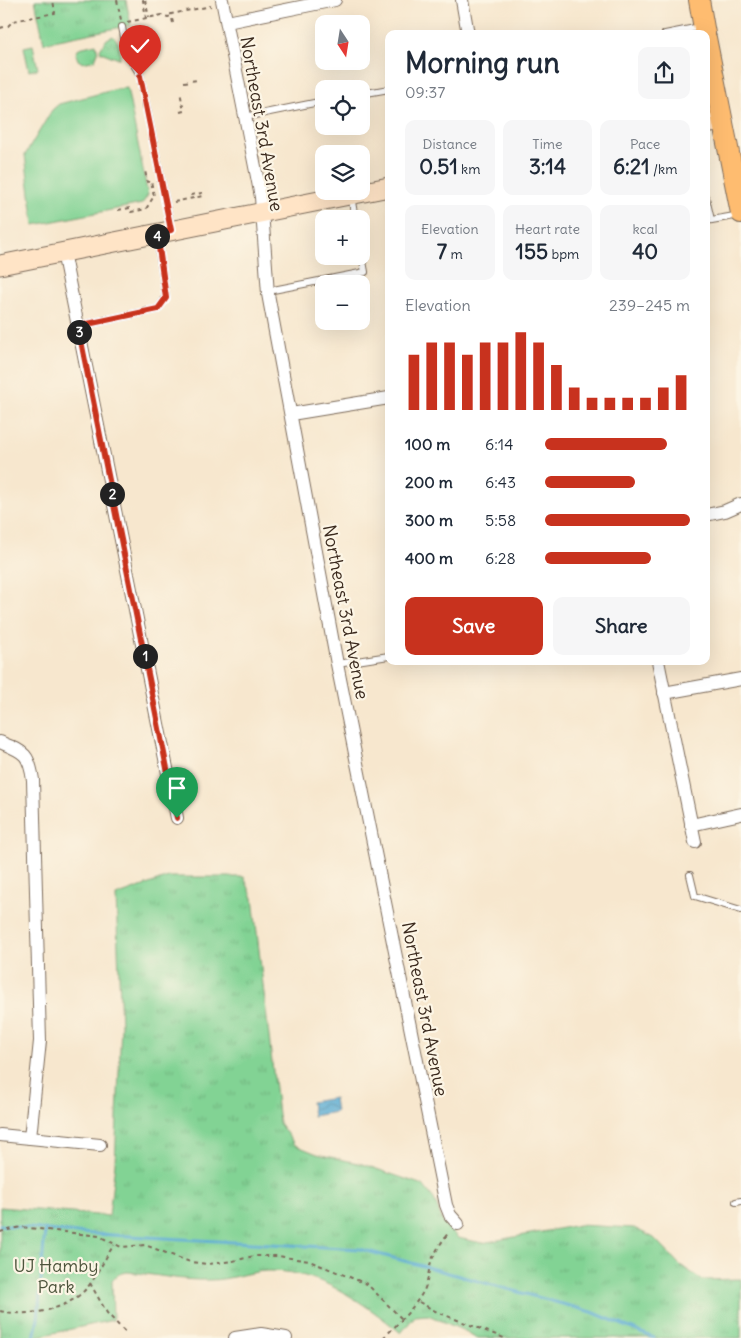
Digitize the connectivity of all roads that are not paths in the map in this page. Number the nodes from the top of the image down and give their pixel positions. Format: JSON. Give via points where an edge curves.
{"nodes":[{"id":1,"x":335,"y":0,"type":"edge"},
{"id":2,"x":462,"y":0,"type":"edge"},
{"id":3,"x":699,"y":0,"type":"edge"},
{"id":4,"x":217,"y":3,"type":"edge"},
{"id":5,"x":227,"y":22,"type":"junction"},
{"id":6,"x":122,"y":27,"type":"road end"},
{"id":7,"x":467,"y":30,"type":"edge"},
{"id":8,"x":704,"y":30,"type":"edge"},
{"id":9,"x":710,"y":82,"type":"edge"},
{"id":10,"x":385,"y":89,"type":"edge"},
{"id":11,"x":370,"y":92,"type":"edge"},
{"id":12,"x":315,"y":103,"type":"edge"},
{"id":13,"x":245,"y":117,"type":"junction"},
{"id":14,"x":714,"y":122,"type":"edge"},
{"id":15,"x":385,"y":188,"type":"edge"},
{"id":16,"x":370,"y":190,"type":"edge"},
{"id":17,"x":321,"y":200,"type":"edge"},
{"id":18,"x":261,"y":212,"type":"junction"},
{"id":19,"x":741,"y":214,"type":"edge"},
{"id":20,"x":710,"y":221,"type":"edge"},
{"id":21,"x":164,"y":232,"type":"junction"},
{"id":22,"x":63,"y":252,"type":"junction"},
{"id":23,"x":0,"y":264,"type":"edge"},
{"id":24,"x":364,"y":265,"type":"edge"},
{"id":25,"x":268,"y":291,"type":"junction"},
{"id":26,"x":78,"y":326,"type":"junction"},
{"id":27,"x":385,"y":399,"type":"edge"},
{"id":28,"x":291,"y":414,"type":"junction"},
{"id":29,"x":741,"y":504,"type":"edge"},
{"id":30,"x":710,"y":513,"type":"edge"},
{"id":31,"x":385,"y":657,"type":"edge"},
{"id":32,"x":337,"y":664,"type":"junction"},
{"id":33,"x":659,"y":665,"type":"edge"},
{"id":34,"x":741,"y":679,"type":"edge"},
{"id":35,"x":664,"y":693,"type":"junction"},
{"id":36,"x":0,"y":742,"type":"edge"},
{"id":37,"x":741,"y":814,"type":"edge"},
{"id":38,"x":177,"y":818,"type":"dead end"},
{"id":39,"x":692,"y":825,"type":"junction"},
{"id":40,"x":695,"y":842,"type":"dead end"},
{"id":41,"x":690,"y":875,"type":"dead end"},
{"id":42,"x":741,"y":910,"type":"edge"},
{"id":43,"x":0,"y":1135,"type":"edge"},
{"id":44,"x":30,"y":1138,"type":"junction"},
{"id":45,"x":100,"y":1145,"type":"dead end"},
{"id":46,"x":458,"y":1224,"type":"road end"},
{"id":47,"x":235,"y":1338,"type":"edge"},
{"id":48,"x":286,"y":1338,"type":"edge"}],
"edges":[{"from":1,"to":5,"type":"street"},
{"from":2,"to":7,"type":"street"},
{"from":3,"to":8,"type":"main road"},
{"from":4,"to":5,"type":"street","name":"Northeast 3rd Avenue"},
{"from":5,"to":13,"type":"street","name":"Northeast 3rd Avenue"},
{"from":6,"to":21,"type":"lane","via":[[127,53],[140,76]]},
{"from":9,"to":14,"type":"main road"},
{"from":10,"to":11,"type":"lane"},
{"from":12,"to":13,"type":"lane"},
{"from":13,"to":18,"type":"street","name":"Northeast 3rd Avenue"},
{"from":14,"to":19,"type":"main road"},
{"from":15,"to":16,"type":"street"},
{"from":17,"to":18,"type":"street"},
{"from":18,"to":21,"type":"street"},
{"from":18,"to":25,"type":"street","name":"Northeast 3rd Avenue"},
{"from":19,"to":20,"type":"lane"},
{"from":21,"to":22,"type":"street"},
{"from":21,"to":26,"type":"lane","via":[[166,298],[158,309]]},
{"from":22,"to":23,"type":"street"},
{"from":22,"to":26,"type":"street"},
{"from":24,"to":25,"type":"lane","via":[[365,272]]},
{"from":25,"to":28,"type":"street","name":"Northeast 3rd Avenue"},
{"from":26,"to":38,"type":"street"},
{"from":27,"to":28,"type":"street"},
{"from":28,"to":32,"type":"street","name":"Northeast 3rd Avenue"},
{"from":29,"to":30,"type":"street"},
{"from":31,"to":32,"type":"lane"},
{"from":32,"to":46,"type":"street","name":"Northeast 3rd Avenue","via":[[446,1205]]},
{"from":33,"to":35,"type":"street"},
{"from":34,"to":35,"type":"street"},
{"from":35,"to":39,"type":"street"},
{"from":36,"to":44,"type":"street","via":[[27,756],[33,780],[40,1042]]},
{"from":37,"to":39,"type":"street"},
{"from":39,"to":40,"type":"street"},
{"from":41,"to":42,"type":"lane","via":[[695,896]]},
{"from":43,"to":44,"type":"street"},
{"from":44,"to":45,"type":"street"},
{"from":47,"to":48,"type":"street","via":[[261,1334]]}]}
